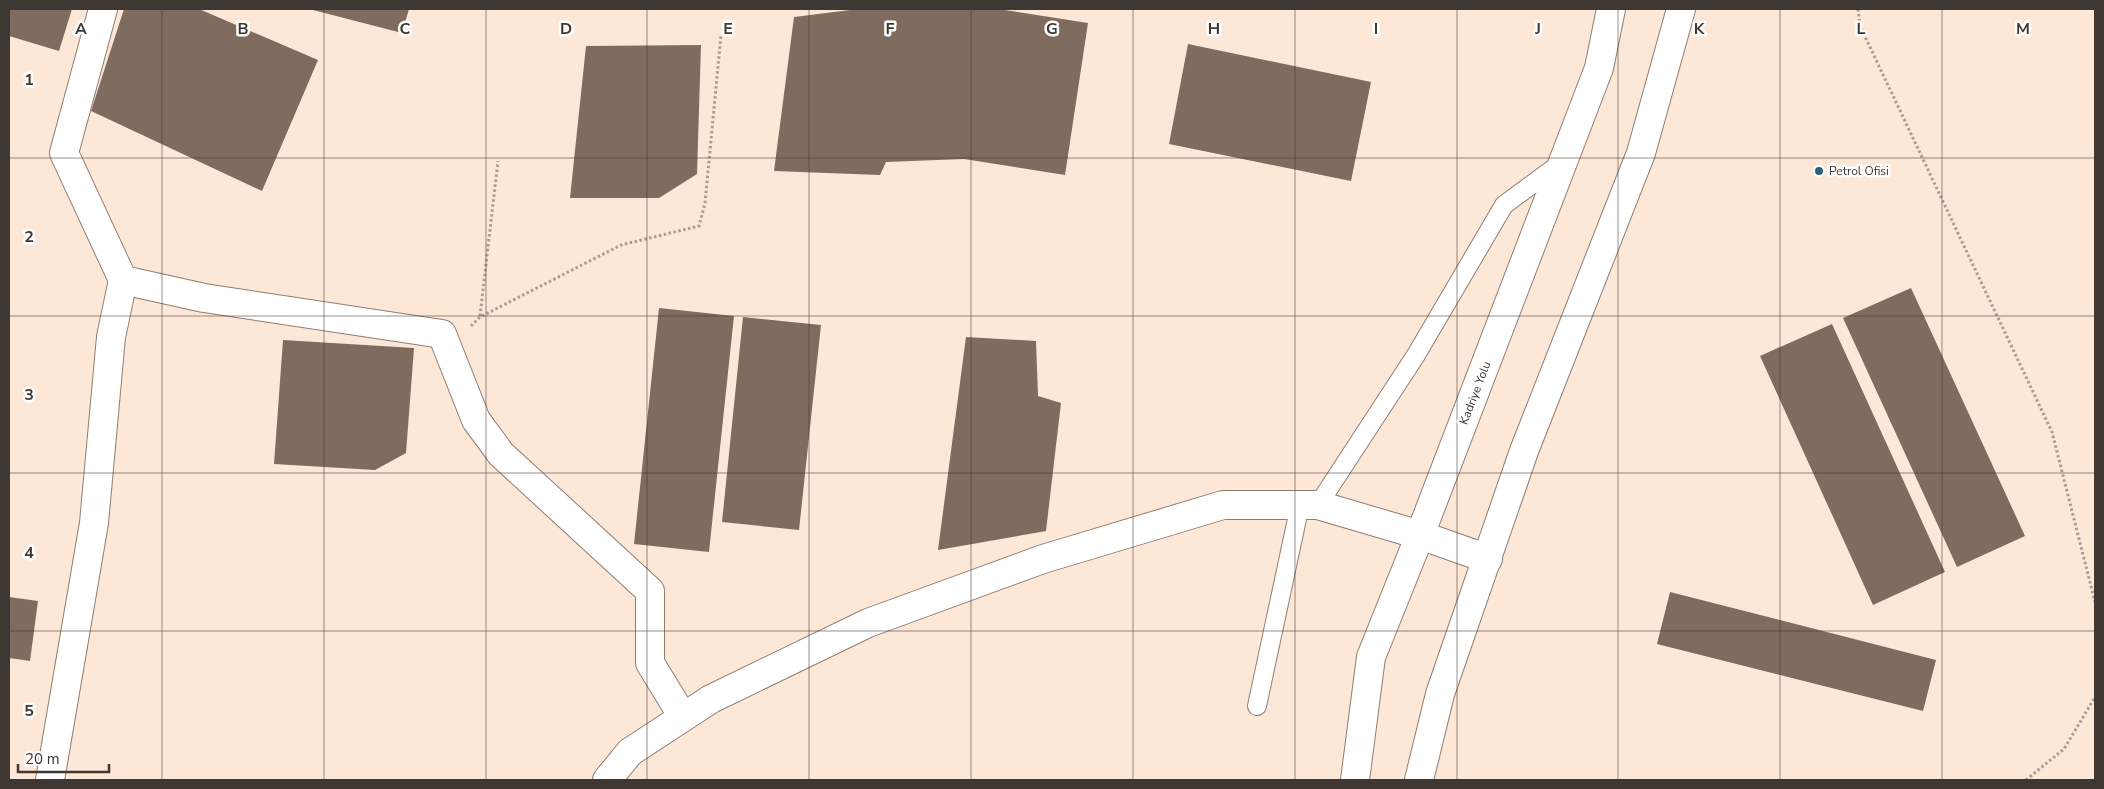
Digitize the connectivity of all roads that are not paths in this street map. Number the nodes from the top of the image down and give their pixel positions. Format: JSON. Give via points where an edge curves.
{"nodes":[{"id":1,"x":103,"y":9,"type":"edge"},
{"id":2,"x":1611,"y":9,"type":"edge"},
{"id":3,"x":1680,"y":9,"type":"edge"},
{"id":4,"x":1563,"y":162,"type":"junction"},
{"id":5,"x":123,"y":280,"type":"junction"},
{"id":6,"x":1309,"y":505,"type":"junction"},
{"id":7,"x":1420,"y":535,"type":"junction"},
{"id":8,"x":1488,"y":558,"type":"junction"},
{"id":9,"x":1258,"y":706,"type":"dead end"},
{"id":10,"x":683,"y":717,"type":"junction"},
{"id":11,"x":630,"y":752,"type":"junction"},
{"id":12,"x":50,"y":780,"type":"edge"},
{"id":13,"x":607,"y":780,"type":"edge"},
{"id":14,"x":630,"y":780,"type":"edge"},
{"id":15,"x":1355,"y":780,"type":"edge"},
{"id":16,"x":1419,"y":780,"type":"edge"}],
"edges":[{"from":1,"to":5,"type":"street","via":[[64,153]]},
{"from":2,"to":4,"type":"street","name":"Kadriye Yolu","via":[[1599,68]]},
{"from":3,"to":8,"type":"street","via":[[1641,153],[1524,451]]},
{"from":4,"to":6,"type":"lane","via":[[1504,205],[1416,355]]},
{"from":4,"to":7,"type":"street","name":"Kadriye Yolu"},
{"from":5,"to":10,"type":"street","via":[[204,298],[442,334],[476,420],[501,454],[650,591],[650,663]]},
{"from":5,"to":12,"type":"street","via":[[111,337],[94,523]]},
{"from":6,"to":7,"type":"street"},
{"from":6,"to":9,"type":"lane"},
{"from":6,"to":10,"type":"street","via":[[1223,505],[1043,559],[868,623],[710,699]]},
{"from":7,"to":8,"type":"street"},
{"from":7,"to":15,"type":"street","name":"Kadriye Yolu","via":[[1372,657]]},
{"from":8,"to":16,"type":"street","via":[[1440,694]]},
{"from":10,"to":11,"type":"street"},
{"from":11,"to":13,"type":"street"},
{"from":11,"to":14,"type":"street"}]}
